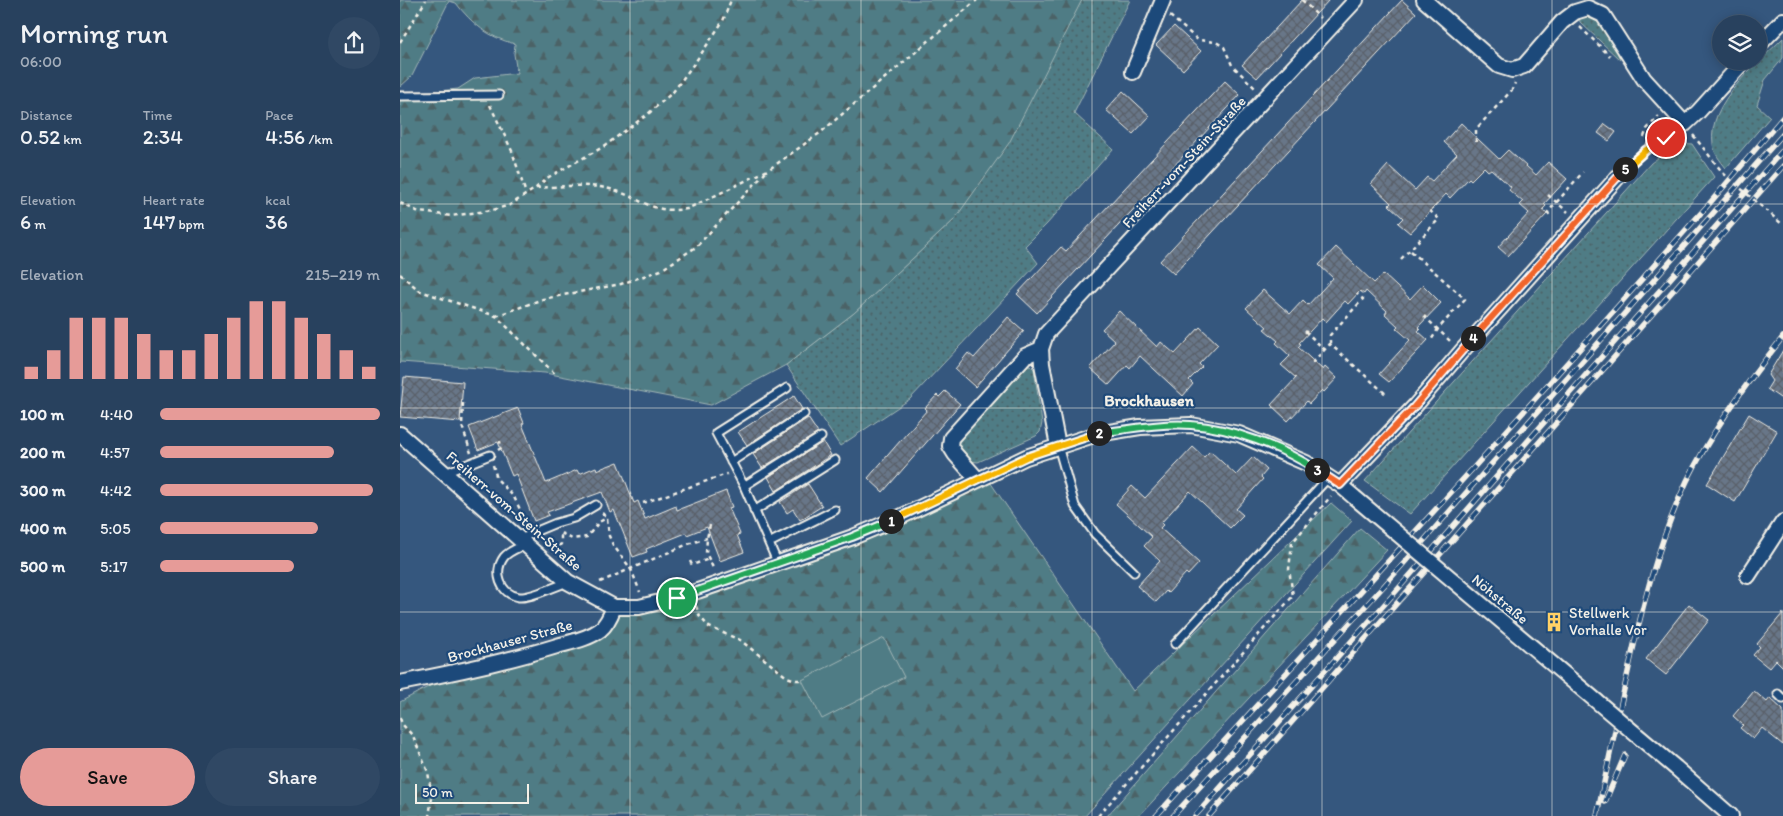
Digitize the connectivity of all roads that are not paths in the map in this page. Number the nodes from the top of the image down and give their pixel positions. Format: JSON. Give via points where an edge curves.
{"nodes":[{"id":1,"x":1356,"y":0,"type":"edge"},
{"id":2,"x":1424,"y":0,"type":"edge"},
{"id":3,"x":1161,"y":3,"type":"edge"},
{"id":4,"x":1783,"y":20,"type":"edge"},
{"id":5,"x":1767,"y":37,"type":"edge"},
{"id":6,"x":1736,"y":70,"type":"edge"},
{"id":7,"x":1133,"y":72,"type":"dead end"},
{"id":8,"x":499,"y":95,"type":"dead end"},
{"id":9,"x":400,"y":96,"type":"edge"},
{"id":10,"x":1685,"y":124,"type":"junction"},
{"id":11,"x":1626,"y":168,"type":"joint"},
{"id":12,"x":1041,"y":349,"type":"junction"},
{"id":13,"x":787,"y":388,"type":"dead end"},
{"id":14,"x":804,"y":414,"type":"dead end"},
{"id":15,"x":400,"y":434,"type":"edge"},
{"id":16,"x":821,"y":437,"type":"dead end"},
{"id":17,"x":1058,"y":446,"type":"junction"},
{"id":18,"x":490,"y":455,"type":"dead end"},
{"id":19,"x":835,"y":460,"type":"dead end"},
{"id":20,"x":731,"y":462,"type":"junction"},
{"id":21,"x":445,"y":473,"type":"junction"},
{"id":22,"x":978,"y":480,"type":"junction"},
{"id":23,"x":1334,"y":482,"type":"junction"},
{"id":24,"x":744,"y":486,"type":"junction"},
{"id":25,"x":596,"y":505,"type":"dead end"},
{"id":26,"x":835,"y":510,"type":"dead end"},
{"id":27,"x":754,"y":512,"type":"junction"},
{"id":28,"x":1783,"y":522,"type":"edge"},
{"id":29,"x":522,"y":543,"type":"junction"},
{"id":30,"x":769,"y":543,"type":"junction"},
{"id":31,"x":778,"y":564,"type":"junction"},
{"id":32,"x":1134,"y":572,"type":"dead end"},
{"id":33,"x":1748,"y":576,"type":"dead end"},
{"id":34,"x":568,"y":582,"type":"junction"},
{"id":35,"x":614,"y":607,"type":"junction"},
{"id":36,"x":1175,"y":644,"type":"dead end"},
{"id":37,"x":400,"y":683,"type":"edge"},
{"id":38,"x":1730,"y":816,"type":"edge"}],
"edges":[{"from":1,"to":12,"type":"street","name":"Freiherr-vom-Stein-Straße","via":[[1046,334]]},
{"from":2,"to":10,"type":"street","via":[[1499,66],[1512,70],[1524,66],[1562,22],[1575,12],[1588,8],[1603,15],[1644,79]]},
{"from":3,"to":7,"type":"street"},
{"from":4,"to":5,"type":"street"},
{"from":6,"to":10,"type":"street"},
{"from":8,"to":9,"type":"lane"},
{"from":10,"to":11,"type":"lane"},
{"from":11,"to":23,"type":"street","via":[[1414,407]]},
{"from":12,"to":17,"type":"street"},
{"from":12,"to":22,"type":"street","via":[[1025,356],[951,438],[950,446],[955,454]]},
{"from":13,"to":20,"type":"lane","via":[[716,434]]},
{"from":14,"to":20,"type":"lane"},
{"from":15,"to":21,"type":"street","name":"Freiherr-vom-Stein-Straße"},
{"from":16,"to":24,"type":"lane"},
{"from":17,"to":22,"type":"street","name":"Freiherr-vom-Stein-Straße"},
{"from":17,"to":23,"type":"street","name":"Freiherr-vom-Stein-Straße","via":[[1114,431],[1191,425],[1239,434],[1306,463]]},
{"from":17,"to":32,"type":"lane","via":[[1075,506],[1095,534]]},
{"from":18,"to":21,"type":"lane"},
{"from":19,"to":27,"type":"lane"},
{"from":20,"to":24,"type":"lane"},
{"from":21,"to":29,"type":"street","name":"Freiherr-vom-Stein-Straße"},
{"from":22,"to":31,"type":"street","name":"Freiherr-vom-Stein-Straße","via":[[896,519]]},
{"from":23,"to":36,"type":"lane"},
{"from":23,"to":38,"type":"street","name":"Nöhstraße","bridge":true},
{"from":24,"to":27,"type":"lane"},
{"from":25,"to":29,"type":"lane","via":[[574,518],[532,533]]},
{"from":26,"to":30,"type":"lane"},
{"from":27,"to":30,"type":"lane"},
{"from":28,"to":33,"type":"street"},
{"from":29,"to":34,"type":"street","name":"Freiherr-vom-Stein-Straße"},
{"from":29,"to":34,"type":"lane","via":[[505,556],[500,565],[499,574],[505,590],[522,597]]},
{"from":30,"to":31,"type":"lane"},
{"from":31,"to":35,"type":"street","name":"Freiherr-vom-Stein-Straße","via":[[677,598],[639,607]]},
{"from":34,"to":35,"type":"street","name":"Freiherr-vom-Stein-Straße"},
{"from":35,"to":37,"type":"street","name":"Brockhauser Straße","via":[[602,629],[586,637],[514,660]]}]}
